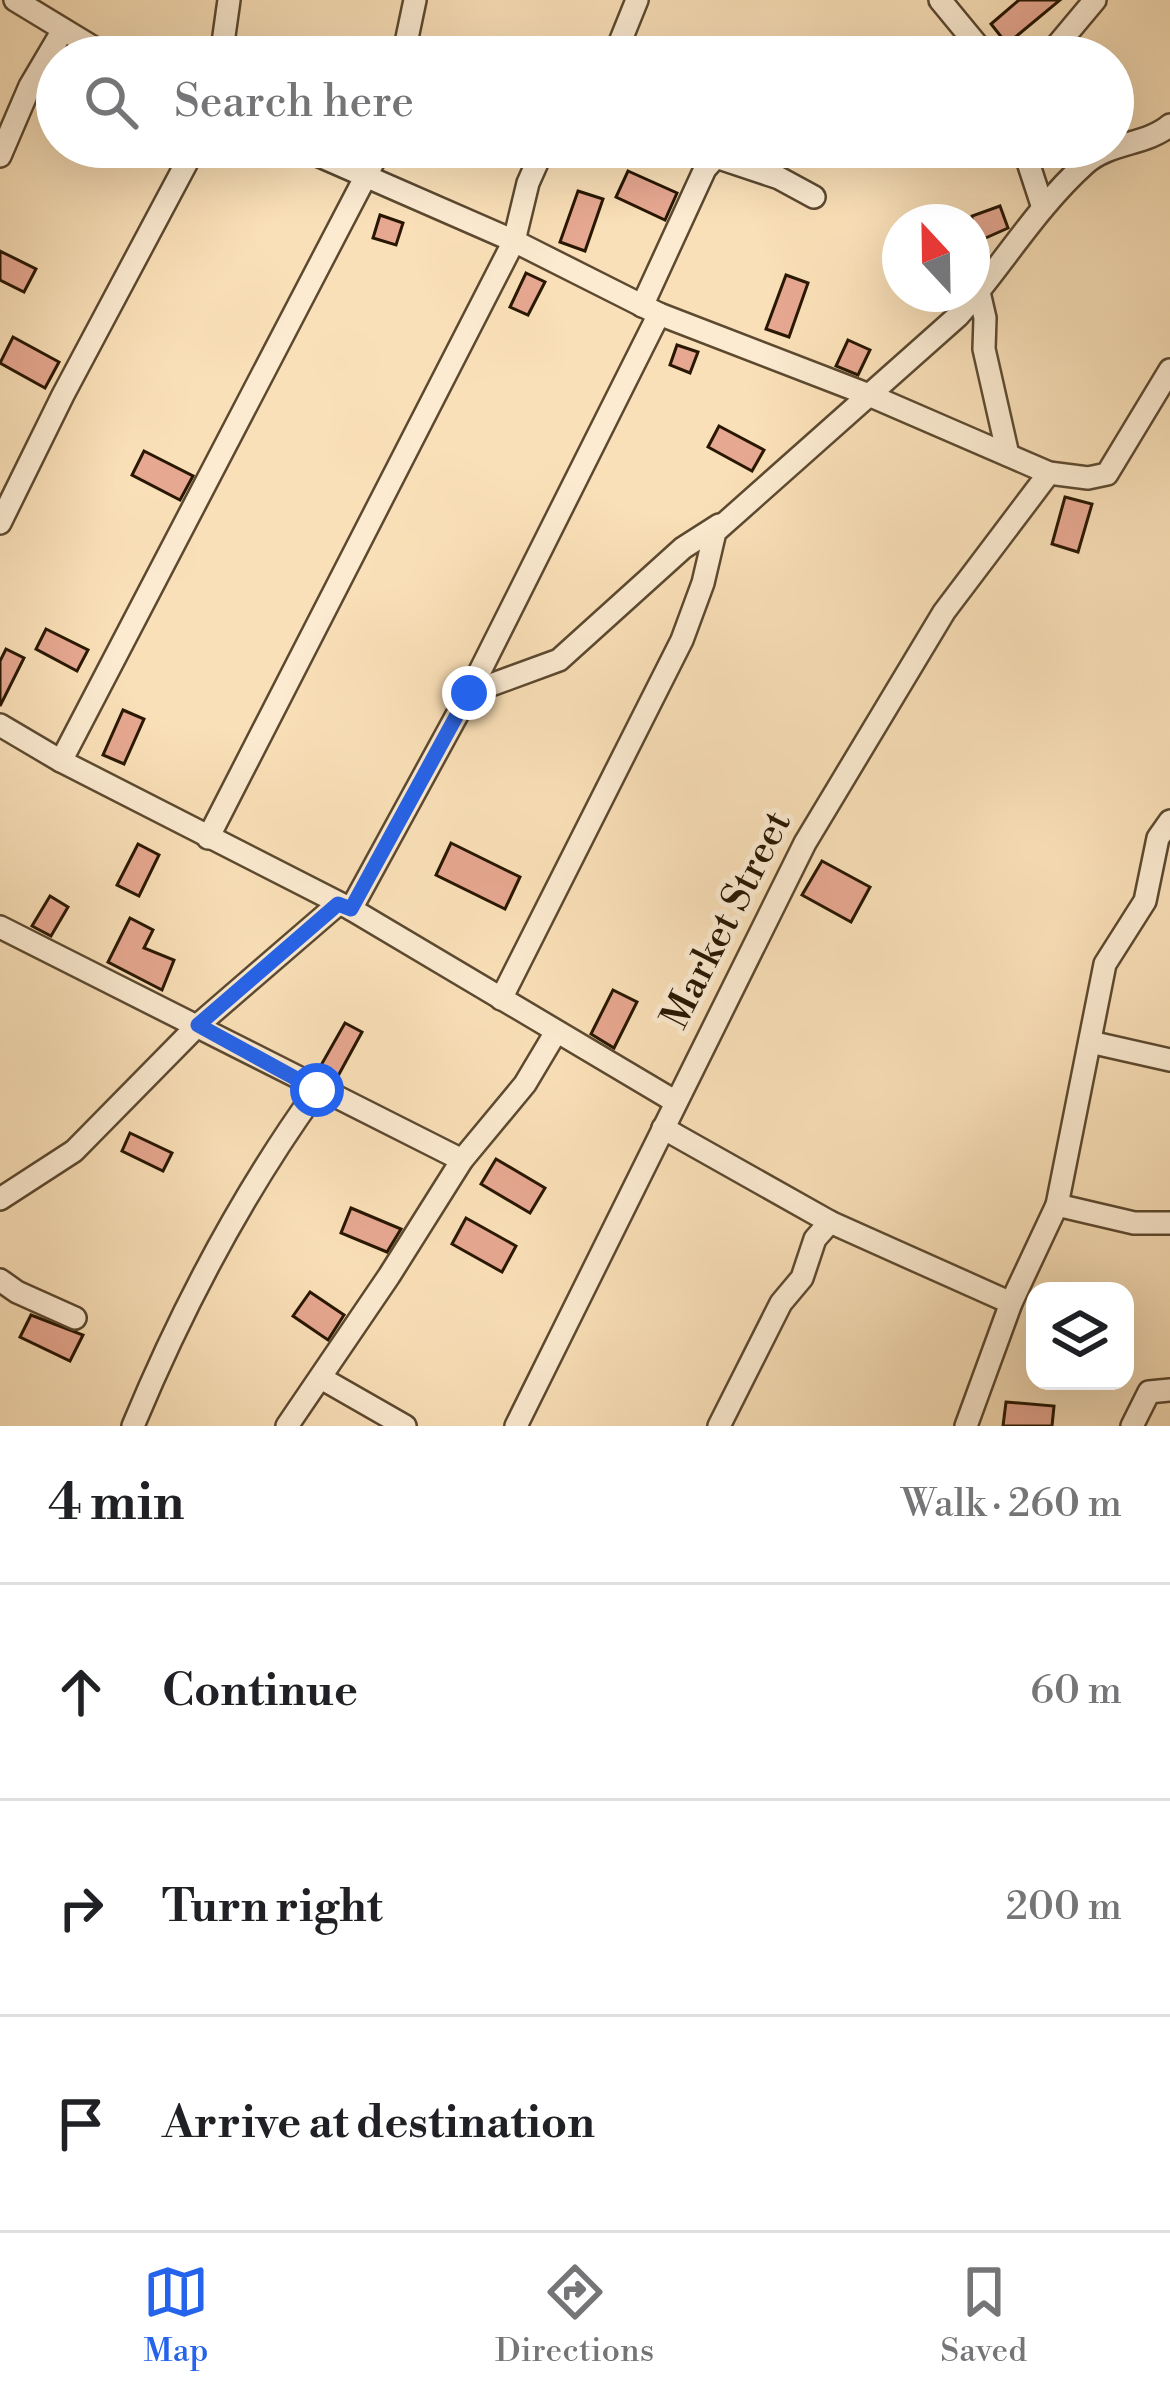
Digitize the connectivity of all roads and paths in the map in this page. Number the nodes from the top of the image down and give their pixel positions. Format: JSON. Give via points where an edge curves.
{"nodes":[{"id":1,"x":15,"y":0,"type":"edge"},
{"id":2,"x":229,"y":0,"type":"edge"},
{"id":3,"x":415,"y":0,"type":"edge"},
{"id":4,"x":637,"y":0,"type":"edge"},
{"id":5,"x":940,"y":0,"type":"edge"},
{"id":6,"x":1095,"y":0,"type":"edge"},
{"id":7,"x":43,"y":8,"type":"edge"},
{"id":8,"x":62,"y":29,"type":"junction"},
{"id":9,"x":58,"y":36,"type":"edge"},
{"id":10,"x":74,"y":36,"type":"edge"},
{"id":11,"x":224,"y":36,"type":"edge"},
{"id":12,"x":407,"y":36,"type":"edge"},
{"id":13,"x":622,"y":36,"type":"edge"},
{"id":14,"x":970,"y":36,"type":"edge"},
{"id":15,"x":1065,"y":36,"type":"edge"},
{"id":16,"x":36,"y":75,"type":"edge"},
{"id":17,"x":1170,"y":125,"type":"edge"},
{"id":18,"x":1134,"y":140,"type":"edge"},
{"id":19,"x":0,"y":156,"type":"edge"},
{"id":20,"x":184,"y":168,"type":"edge"},
{"id":21,"x":349,"y":168,"type":"edge"},
{"id":22,"x":372,"y":168,"type":"edge"},
{"id":23,"x":534,"y":168,"type":"edge"},
{"id":24,"x":709,"y":168,"type":"edge"},
{"id":25,"x":749,"y":168,"type":"edge"},
{"id":26,"x":1031,"y":168,"type":"edge"},
{"id":27,"x":1081,"y":168,"type":"edge"},
{"id":28,"x":368,"y":176,"type":"junction"},
{"id":29,"x":814,"y":197,"type":"dead end"},
{"id":30,"x":1042,"y":208,"type":"junction"},
{"id":31,"x":514,"y":242,"type":"junction"},
{"id":32,"x":990,"y":277,"type":"edge"},
{"id":33,"x":651,"y":310,"type":"junction"},
{"id":34,"x":962,"y":312,"type":"edge"},
{"id":35,"x":984,"y":312,"type":"edge"},
{"id":36,"x":1170,"y":370,"type":"edge"},
{"id":37,"x":868,"y":394,"type":"junction"},
{"id":38,"x":1008,"y":455,"type":"junction"},
{"id":39,"x":1049,"y":473,"type":"junction"},
{"id":40,"x":724,"y":521,"type":"junction"},
{"id":41,"x":0,"y":524,"type":"edge"},
{"id":42,"x":469,"y":693,"type":"junction"},
{"id":43,"x":0,"y":725,"type":"edge"},
{"id":44,"x":61,"y":761,"type":"junction"},
{"id":45,"x":1170,"y":821,"type":"edge"},
{"id":46,"x":208,"y":838,"type":"junction"},
{"id":47,"x":344,"y":907,"type":"junction"},
{"id":48,"x":0,"y":927,"type":"edge"},
{"id":49,"x":501,"y":999,"type":"junction"},
{"id":50,"x":198,"y":1025,"type":"junction"},
{"id":51,"x":556,"y":1032,"type":"junction"},
{"id":52,"x":1090,"y":1042,"type":"junction"},
{"id":53,"x":1170,"y":1060,"type":"edge"},
{"id":54,"x":317,"y":1090,"type":"junction"},
{"id":55,"x":676,"y":1102,"type":"junction"},
{"id":56,"x":663,"y":1128,"type":"junction"},
{"id":57,"x":462,"y":1160,"type":"junction"},
{"id":58,"x":0,"y":1199,"type":"edge"},
{"id":59,"x":1057,"y":1204,"type":"junction"},
{"id":60,"x":830,"y":1222,"type":"junction"},
{"id":61,"x":1170,"y":1223,"type":"edge"},
{"id":62,"x":0,"y":1280,"type":"edge"},
{"id":63,"x":1012,"y":1303,"type":"junction"},
{"id":64,"x":75,"y":1318,"type":"dead end"},
{"id":65,"x":321,"y":1378,"type":"junction"},
{"id":66,"x":1170,"y":1390,"type":"edge"},
{"id":67,"x":133,"y":1426,"type":"edge"},
{"id":68,"x":287,"y":1426,"type":"edge"},
{"id":69,"x":405,"y":1426,"type":"edge"},
{"id":70,"x":516,"y":1426,"type":"edge"},
{"id":71,"x":719,"y":1426,"type":"edge"},
{"id":72,"x":966,"y":1426,"type":"edge"},
{"id":73,"x":1132,"y":1426,"type":"edge"}],
"edges":[{"from":1,"to":7,"type":"street"},
{"from":2,"to":11,"type":"street"},
{"from":3,"to":12,"type":"street"},
{"from":4,"to":13,"type":"street"},
{"from":5,"to":14,"type":"street"},
{"from":6,"to":15,"type":"street"},
{"from":7,"to":8,"type":"street"},
{"from":8,"to":9,"type":"street"},
{"from":8,"to":10,"type":"street"},
{"from":16,"to":19,"type":"street"},
{"from":17,"to":18,"type":"street"},
{"from":20,"to":41,"type":"street"},
{"from":21,"to":28,"type":"street"},
{"from":22,"to":28,"type":"street"},
{"from":23,"to":31,"type":"street"},
{"from":24,"to":33,"type":"street","via":[[691,196]]},
{"from":25,"to":29,"type":"street"},
{"from":26,"to":30,"type":"street"},
{"from":27,"to":30,"type":"street"},
{"from":28,"to":31,"type":"street"},
{"from":28,"to":44,"type":"street"},
{"from":30,"to":32,"type":"street"},
{"from":31,"to":33,"type":"street"},
{"from":31,"to":46,"type":"street"},
{"from":33,"to":37,"type":"street"},
{"from":33,"to":42,"type":"street"},
{"from":34,"to":37,"type":"street"},
{"from":35,"to":38,"type":"street"},
{"from":36,"to":39,"type":"street","via":[[1106,474]]},
{"from":37,"to":38,"type":"street"},
{"from":37,"to":40,"type":"street"},
{"from":38,"to":39,"type":"street"},
{"from":39,"to":55,"type":"street","name":"Market Street","via":[[944,612],[861,745]]},
{"from":40,"to":42,"type":"street","via":[[559,660]]},
{"from":40,"to":49,"type":"street","via":[[682,640]]},
{"from":42,"to":47,"type":"street"},
{"from":43,"to":44,"type":"street"},
{"from":44,"to":46,"type":"street"},
{"from":45,"to":52,"type":"street","via":[[1158,838],[1145,902],[1105,964]]},
{"from":46,"to":47,"type":"street"},
{"from":47,"to":49,"type":"street"},
{"from":47,"to":50,"type":"street"},
{"from":48,"to":50,"type":"street"},
{"from":49,"to":51,"type":"street"},
{"from":50,"to":54,"type":"street"},
{"from":50,"to":58,"type":"street","via":[[74,1151]]},
{"from":51,"to":55,"type":"street"},
{"from":51,"to":57,"type":"street"},
{"from":52,"to":53,"type":"street"},
{"from":52,"to":59,"type":"street"},
{"from":54,"to":57,"type":"street"},
{"from":54,"to":67,"type":"street","via":[[263,1164]]},
{"from":55,"to":56,"type":"street","name":"Market Street"},
{"from":56,"to":60,"type":"street"},
{"from":56,"to":70,"type":"street","name":"Market Street"},
{"from":57,"to":65,"type":"street"},
{"from":59,"to":61,"type":"street"},
{"from":59,"to":63,"type":"street"},
{"from":60,"to":63,"type":"street"},
{"from":60,"to":71,"type":"street"},
{"from":62,"to":64,"type":"street"},
{"from":63,"to":72,"type":"street"},
{"from":65,"to":68,"type":"street"},
{"from":65,"to":69,"type":"street"},
{"from":66,"to":73,"type":"street","via":[[1149,1392]]}]}
